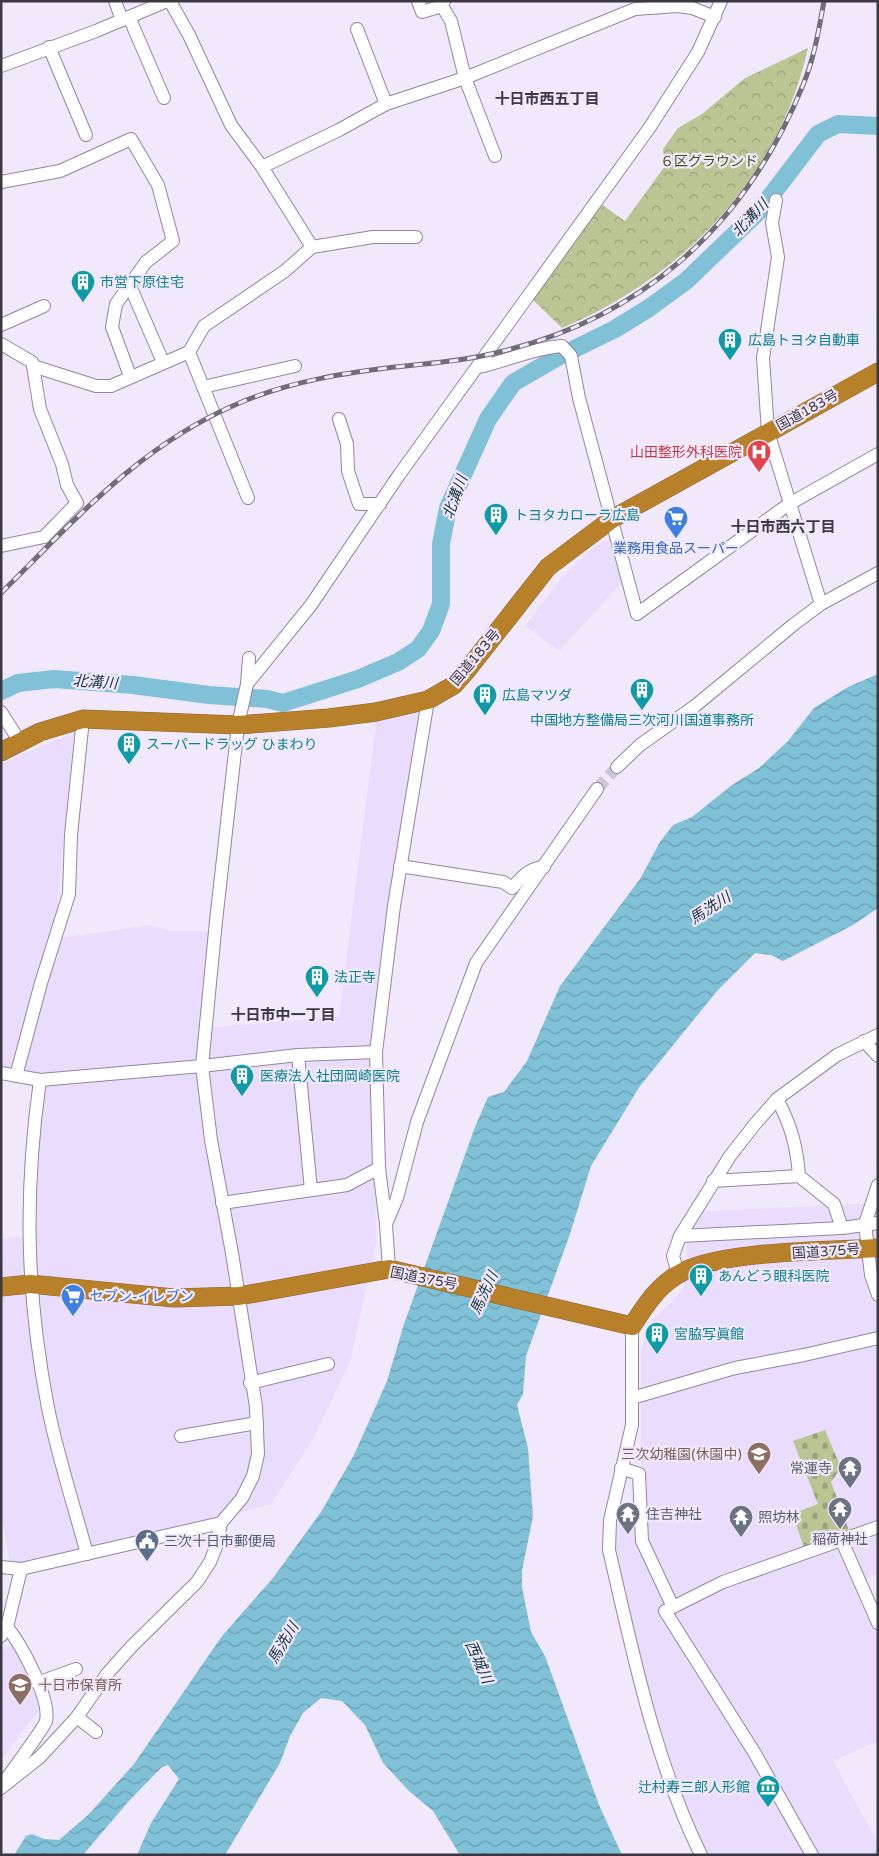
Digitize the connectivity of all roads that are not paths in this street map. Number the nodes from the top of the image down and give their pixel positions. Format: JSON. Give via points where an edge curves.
{"nodes":[{"id":1,"x":115,"y":1,"type":"edge"},
{"id":2,"x":169,"y":1,"type":"edge"},
{"id":3,"x":418,"y":1,"type":"edge"},
{"id":4,"x":721,"y":1,"type":"edge"},
{"id":5,"x":443,"y":3,"type":"edge"},
{"id":6,"x":715,"y":17,"type":"junction"},
{"id":7,"x":125,"y":19,"type":"junction"},
{"id":8,"x":357,"y":30,"type":"dead end"},
{"id":9,"x":49,"y":47,"type":"junction"},
{"id":10,"x":1,"y":66,"type":"edge"},
{"id":11,"x":465,"y":78,"type":"junction"},
{"id":12,"x":164,"y":98,"type":"dead end"},
{"id":13,"x":386,"y":104,"type":"junction"},
{"id":14,"x":86,"y":135,"type":"dead end"},
{"id":15,"x":495,"y":156,"type":"dead end"},
{"id":16,"x":262,"y":167,"type":"junction"},
{"id":17,"x":1,"y":182,"type":"edge"},
{"id":18,"x":776,"y":200,"type":"dead end"},
{"id":19,"x":416,"y":237,"type":"dead end"},
{"id":20,"x":312,"y":247,"type":"junction"},
{"id":21,"x":130,"y":286,"type":"junction"},
{"id":22,"x":44,"y":306,"type":"dead end"},
{"id":23,"x":1,"y":325,"type":"edge"},
{"id":24,"x":1,"y":344,"type":"edge"},
{"id":25,"x":189,"y":352,"type":"junction"},
{"id":26,"x":163,"y":362,"type":"junction"},
{"id":27,"x":33,"y":366,"type":"junction"},
{"id":28,"x":295,"y":366,"type":"dead end"},
{"id":29,"x":479,"y":367,"type":"junction"},
{"id":30,"x":878,"y":372,"type":"edge"},
{"id":31,"x":130,"y":376,"type":"junction"},
{"id":32,"x":203,"y":387,"type":"junction"},
{"id":33,"x":339,"y":419,"type":"dead end"},
{"id":34,"x":768,"y":432,"type":"junction"},
{"id":35,"x":878,"y":454,"type":"edge"},
{"id":36,"x":248,"y":498,"type":"dead end"},
{"id":37,"x":380,"y":504,"type":"junction"},
{"id":38,"x":789,"y":504,"type":"junction"},
{"id":39,"x":612,"y":519,"type":"junction"},
{"id":40,"x":1,"y":546,"type":"edge"},
{"id":41,"x":878,"y":573,"type":"edge"},
{"id":42,"x":821,"y":604,"type":"junction"},
{"id":43,"x":249,"y":658,"type":"dead end"},
{"id":44,"x":246,"y":688,"type":"junction"},
{"id":45,"x":428,"y":700,"type":"junction"},
{"id":46,"x":1,"y":712,"type":"edge"},
{"id":47,"x":83,"y":718,"type":"junction"},
{"id":48,"x":238,"y":725,"type":"junction"},
{"id":49,"x":20,"y":742,"type":"junction"},
{"id":50,"x":1,"y":752,"type":"edge"},
{"id":51,"x":617,"y":767,"type":"tunnel mouth"},
{"id":52,"x":597,"y":790,"type":"tunnel mouth"},
{"id":53,"x":400,"y":866,"type":"junction"},
{"id":54,"x":544,"y":867,"type":"junction"},
{"id":55,"x":878,"y":1035,"type":"edge"},
{"id":56,"x":864,"y":1041,"type":"junction"},
{"id":57,"x":376,"y":1052,"type":"junction"},
{"id":58,"x":298,"y":1055,"type":"junction"},
{"id":59,"x":878,"y":1056,"type":"edge"},
{"id":60,"x":202,"y":1066,"type":"junction"},
{"id":61,"x":1,"y":1073,"type":"edge"},
{"id":62,"x":16,"y":1076,"type":"junction"},
{"id":63,"x":40,"y":1080,"type":"junction"},
{"id":64,"x":777,"y":1099,"type":"junction"},
{"id":65,"x":379,"y":1168,"type":"junction"},
{"id":66,"x":799,"y":1176,"type":"junction"},
{"id":67,"x":714,"y":1181,"type":"junction"},
{"id":68,"x":878,"y":1185,"type":"edge"},
{"id":69,"x":311,"y":1190,"type":"junction"},
{"id":70,"x":222,"y":1203,"type":"junction"},
{"id":71,"x":386,"y":1224,"type":"junction"},
{"id":72,"x":871,"y":1224,"type":"edge"},
{"id":73,"x":842,"y":1228,"type":"junction"},
{"id":74,"x":680,"y":1236,"type":"junction"},
{"id":75,"x":873,"y":1248,"type":"edge"},
{"id":76,"x":389,"y":1269,"type":"junction"},
{"id":77,"x":678,"y":1274,"type":"junction"},
{"id":78,"x":30,"y":1284,"type":"junction"},
{"id":79,"x":1,"y":1286,"type":"edge"},
{"id":80,"x":878,"y":1295,"type":"edge"},
{"id":81,"x":239,"y":1296,"type":"junction"},
{"id":82,"x":624,"y":1324,"type":"junction"},
{"id":83,"x":878,"y":1338,"type":"edge"},
{"id":84,"x":328,"y":1364,"type":"dead end"},
{"id":85,"x":250,"y":1382,"type":"junction"},
{"id":86,"x":632,"y":1398,"type":"junction"},
{"id":87,"x":257,"y":1423,"type":"junction"},
{"id":88,"x":182,"y":1436,"type":"dead end"},
{"id":89,"x":621,"y":1468,"type":"junction"},
{"id":90,"x":221,"y":1523,"type":"junction"},
{"id":91,"x":878,"y":1527,"type":"edge"},
{"id":92,"x":841,"y":1540,"type":"junction"},
{"id":93,"x":87,"y":1554,"type":"junction"},
{"id":94,"x":1,"y":1567,"type":"edge"},
{"id":95,"x":21,"y":1569,"type":"junction"},
{"id":96,"x":672,"y":1605,"type":"junction"},
{"id":97,"x":877,"y":1617,"type":"edge"},
{"id":98,"x":4,"y":1632,"type":"edge"},
{"id":99,"x":76,"y":1669,"type":"dead end"},
{"id":100,"x":37,"y":1684,"type":"junction"},
{"id":101,"x":77,"y":1717,"type":"junction"},
{"id":102,"x":96,"y":1732,"type":"dead end"},
{"id":103,"x":2,"y":1787,"type":"edge"},
{"id":104,"x":700,"y":1855,"type":"edge"},
{"id":105,"x":812,"y":1855,"type":"edge"}],
"edges":[{"from":1,"to":7,"type":"street"},
{"from":2,"to":7,"type":"street"},
{"from":2,"to":16,"type":"street","via":[[189,35],[231,126]]},
{"from":3,"to":5,"type":"street","via":[[422,12]]},
{"from":4,"to":6,"type":"street"},
{"from":5,"to":11,"type":"street","via":[[451,21]]},
{"from":6,"to":11,"type":"street","via":[[678,6],[635,9]]},
{"from":6,"to":29,"type":"street","via":[[698,52],[650,127]]},
{"from":7,"to":9,"type":"street"},
{"from":7,"to":12,"type":"street"},
{"from":8,"to":13,"type":"street"},
{"from":9,"to":10,"type":"street"},
{"from":9,"to":14,"type":"street"},
{"from":11,"to":13,"type":"street"},
{"from":11,"to":15,"type":"street"},
{"from":13,"to":16,"type":"street"},
{"from":16,"to":20,"type":"street"},
{"from":17,"to":21,"type":"street","via":[[60,171],[131,139],[158,185],[173,241],[146,262]]},
{"from":18,"to":34,"type":"street","via":[[772,223],[778,257],[763,358]]},
{"from":19,"to":20,"type":"street","via":[[372,237]]},
{"from":20,"to":25,"type":"street","via":[[285,271],[204,326]]},
{"from":21,"to":26,"type":"street"},
{"from":21,"to":31,"type":"street","via":[[116,304],[112,327]]},
{"from":22,"to":23,"type":"street"},
{"from":24,"to":27,"type":"street","via":[[32,362]]},
{"from":25,"to":26,"type":"street"},
{"from":25,"to":32,"type":"street"},
{"from":26,"to":31,"type":"street"},
{"from":27,"to":31,"type":"street","via":[[96,386],[111,386]]},
{"from":27,"to":40,"type":"street","via":[[40,409],[67,485],[77,503],[44,536]]},
{"from":28,"to":32,"type":"street"},
{"from":29,"to":37,"type":"street"},
{"from":29,"to":39,"type":"street","via":[[544,347],[562,346],[571,356]]},
{"from":30,"to":34,"type":"highway","name":"国道183号"},
{"from":32,"to":36,"type":"street"},
{"from":33,"to":37,"type":"street","via":[[348,444],[348,471],[359,504]]},
{"from":34,"to":38,"type":"street"},
{"from":34,"to":39,"type":"highway","name":"国道183号"},
{"from":35,"to":38,"type":"street"},
{"from":37,"to":44,"type":"street","via":[[311,605]]},
{"from":38,"to":39,"type":"street","via":[[637,614]]},
{"from":38,"to":42,"type":"street"},
{"from":39,"to":45,"type":"highway","name":"国道183号","via":[[548,567],[454,685]]},
{"from":41,"to":42,"type":"street"},
{"from":42,"to":51,"type":"street"},
{"from":43,"to":44,"type":"street"},
{"from":44,"to":48,"type":"street"},
{"from":45,"to":48,"type":"highway","name":"国道183号","via":[[348,716]]},
{"from":45,"to":53,"type":"street"},
{"from":46,"to":49,"type":"street"},
{"from":47,"to":48,"type":"highway","name":"国道183号"},
{"from":47,"to":49,"type":"highway","name":"国道183号"},
{"from":47,"to":62,"type":"street","via":[[71,835],[69,894]]},
{"from":48,"to":60,"type":"street"},
{"from":49,"to":50,"type":"highway","name":"国道183号"},
{"from":52,"to":54,"type":"street"},
{"from":53,"to":54,"type":"street","via":[[503,882],[512,888],[527,872]]},
{"from":53,"to":57,"type":"street"},
{"from":54,"to":71,"type":"street","via":[[476,963],[417,1122],[397,1198]]},
{"from":55,"to":56,"type":"street"},
{"from":56,"to":59,"type":"street"},
{"from":56,"to":64,"type":"street","via":[[836,1055]]},
{"from":57,"to":58,"type":"street"},
{"from":57,"to":65,"type":"street"},
{"from":58,"to":60,"type":"street"},
{"from":58,"to":69,"type":"street"},
{"from":60,"to":63,"type":"street"},
{"from":60,"to":70,"type":"street"},
{"from":61,"to":62,"type":"street"},
{"from":62,"to":63,"type":"street"},
{"from":63,"to":78,"type":"street","via":[[31,1141]]},
{"from":64,"to":66,"type":"street","via":[[790,1122],[797,1147]]},
{"from":64,"to":67,"type":"street"},
{"from":65,"to":69,"type":"street","via":[[347,1185]]},
{"from":65,"to":71,"type":"street"},
{"from":66,"to":67,"type":"street"},
{"from":66,"to":73,"type":"street","via":[[834,1204]]},
{"from":67,"to":74,"type":"street"},
{"from":68,"to":72,"type":"street"},
{"from":69,"to":70,"type":"street"},
{"from":70,"to":81,"type":"street"},
{"from":71,"to":76,"type":"street"},
{"from":72,"to":73,"type":"street"},
{"from":72,"to":75,"type":"street"},
{"from":73,"to":74,"type":"street"},
{"from":74,"to":77,"type":"street","via":[[674,1256]]},
{"from":75,"to":77,"type":"highway","name":"国道375号","via":[[751,1256],[712,1262]]},
{"from":75,"to":80,"type":"street","via":[[871,1275]]},
{"from":76,"to":81,"type":"highway","name":"国道375号"},
{"from":76,"to":82,"type":"highway","name":"国道375号"},
{"from":77,"to":82,"type":"highway","name":"国道375号"},
{"from":78,"to":79,"type":"highway","name":"国道375号"},
{"from":78,"to":81,"type":"highway","name":"国道375号","via":[[174,1298]]},
{"from":78,"to":93,"type":"street","via":[[48,1408]]},
{"from":81,"to":85,"type":"street"},
{"from":82,"to":86,"type":"street","via":[[630,1352]]},
{"from":83,"to":86,"type":"street","via":[[735,1368]]},
{"from":84,"to":85,"type":"street"},
{"from":85,"to":87,"type":"street"},
{"from":86,"to":89,"type":"street","via":[[632,1425]]},
{"from":87,"to":88,"type":"street"},
{"from":87,"to":90,"type":"street","via":[[258,1454],[254,1476],[242,1498]]},
{"from":89,"to":96,"type":"street","via":[[639,1474],[642,1541]]},
{"from":89,"to":104,"type":"street","via":[[610,1520],[609,1550],[662,1764]]},
{"from":90,"to":93,"type":"street"},
{"from":90,"to":101,"type":"street","via":[[213,1555],[197,1582],[174,1601],[131,1647],[107,1674]]},
{"from":91,"to":92,"type":"street"},
{"from":92,"to":96,"type":"street","via":[[723,1582]]},
{"from":92,"to":97,"type":"street"},
{"from":93,"to":95,"type":"street"},
{"from":94,"to":95,"type":"street"},
{"from":95,"to":98,"type":"street"},
{"from":96,"to":105,"type":"street","via":[[665,1611],[754,1752]]},
{"from":98,"to":100,"type":"street","via":[[18,1641]]},
{"from":99,"to":100,"type":"street"},
{"from":100,"to":103,"type":"street","via":[[46,1708],[46,1722]]},
{"from":101,"to":102,"type":"street"},
{"from":101,"to":103,"type":"street","via":[[40,1757]]}]}
